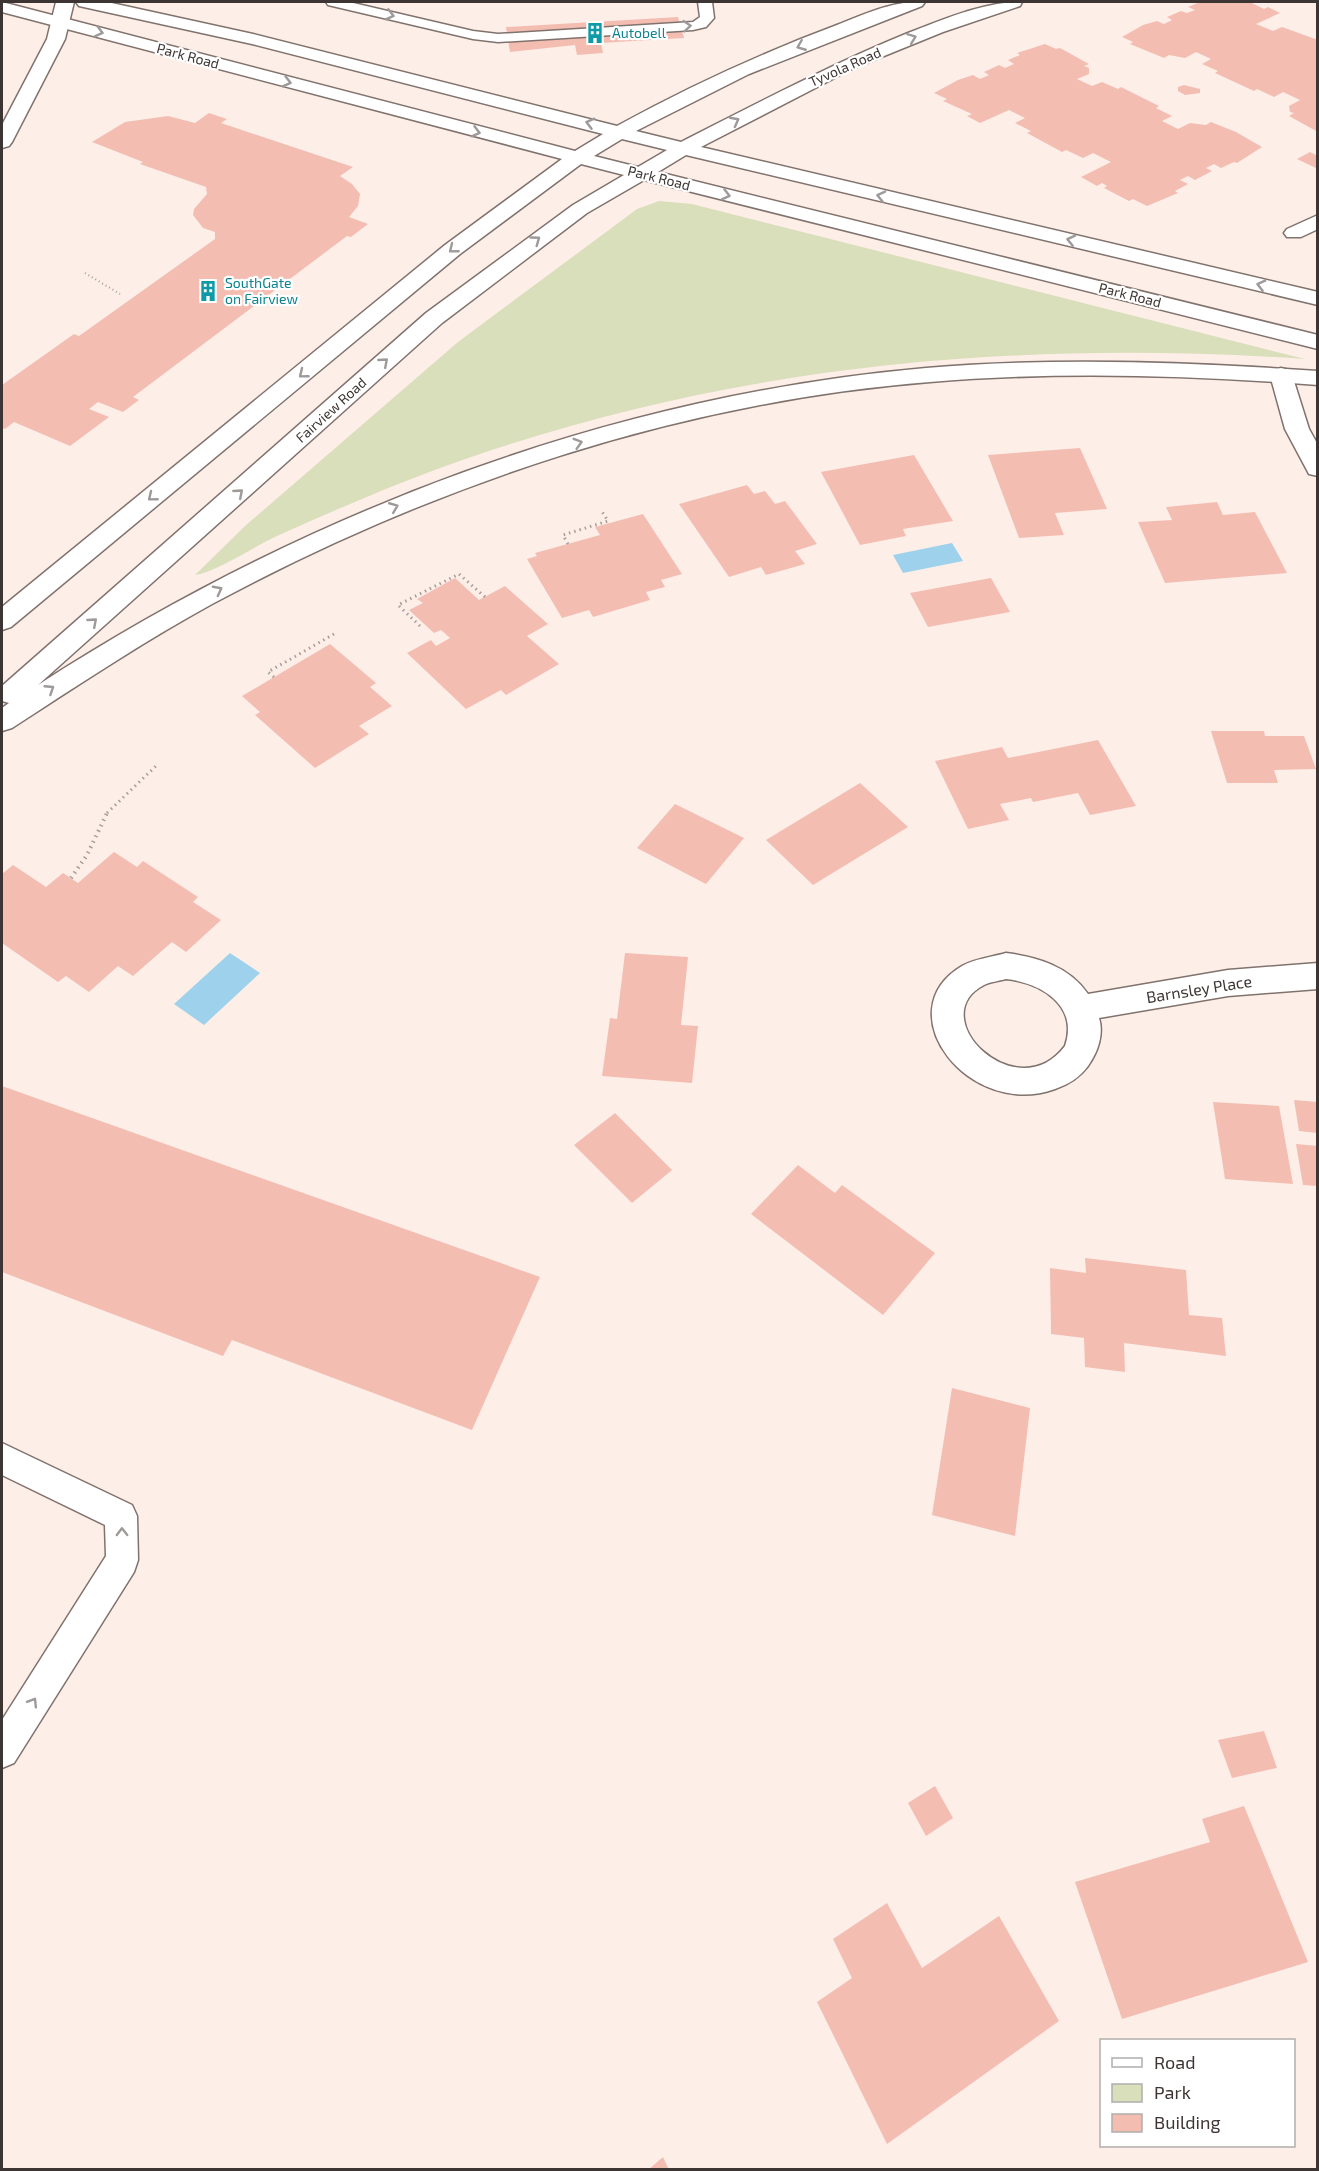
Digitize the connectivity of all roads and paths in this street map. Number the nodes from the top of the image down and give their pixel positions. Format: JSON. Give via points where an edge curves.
{"nodes":[{"id":1,"x":65,"y":2,"type":"edge"},
{"id":2,"x":85,"y":2,"type":"edge"},
{"id":3,"x":333,"y":2,"type":"edge"},
{"id":4,"x":705,"y":2,"type":"edge"},
{"id":5,"x":916,"y":2,"type":"edge"},
{"id":6,"x":1014,"y":2,"type":"edge"},
{"id":7,"x":2,"y":7,"type":"edge"},
{"id":8,"x":62,"y":22,"type":"junction"},
{"id":9,"x":621,"y":131,"type":"junction"},
{"id":10,"x":2,"y":142,"type":"edge"},
{"id":11,"x":684,"y":148,"type":"junction"},
{"id":12,"x":578,"y":158,"type":"junction"},
{"id":13,"x":639,"y":173,"type":"junction"},
{"id":14,"x":1317,"y":221,"type":"edge"},
{"id":15,"x":1294,"y":233,"type":"dead end"},
{"id":16,"x":85,"y":273,"type":"dead end"},
{"id":17,"x":120,"y":294,"type":"dead end"},
{"id":18,"x":1317,"y":299,"type":"edge"},
{"id":19,"x":1317,"y":342,"type":"edge"},
{"id":20,"x":1281,"y":375,"type":"junction"},
{"id":21,"x":1317,"y":378,"type":"edge"},
{"id":22,"x":1317,"y":469,"type":"edge"},
{"id":23,"x":601,"y":510,"type":"dead end"},
{"id":24,"x":568,"y":544,"type":"dead end"},
{"id":25,"x":485,"y":597,"type":"dead end"},
{"id":26,"x":2,"y":621,"type":"edge"},
{"id":27,"x":420,"y":626,"type":"dead end"},
{"id":28,"x":334,"y":634,"type":"dead end"},
{"id":29,"x":274,"y":677,"type":"dead end"},
{"id":30,"x":2,"y":701,"type":"edge"},
{"id":31,"x":2,"y":721,"type":"edge"},
{"id":32,"x":158,"y":764,"type":"dead end"},
{"id":33,"x":71,"y":878,"type":"dead end"},
{"id":34,"x":1317,"y":976,"type":"edge"},
{"id":35,"x":1080,"y":1008,"type":"dead end"},
{"id":36,"x":2,"y":1459,"type":"edge"},
{"id":37,"x":2,"y":1751,"type":"edge"}],
"edges":[{"from":1,"to":8,"type":"main road"},
{"from":9,"to":2,"type":"main road","name":"Park Road","one_way":true,"via":[[253,39]]},
{"from":3,"to":4,"type":"lane","one_way":true,"via":[[498,38],[693,26],[707,18]]},
{"from":5,"to":9,"type":"main road","one_way":true,"via":[[772,58]]},
{"from":11,"to":6,"type":"main road","name":"Tyvola Road","one_way":true,"via":[[846,65]]},
{"from":7,"to":8,"type":"main road","name":"Park Road"},
{"from":8,"to":10,"type":"main road"},
{"from":8,"to":12,"type":"main road","name":"Park Road","one_way":true},
{"from":9,"to":11,"type":"main road","name":"Park Road"},
{"from":9,"to":12,"type":"main road"},
{"from":11,"to":13,"type":"main road","name":"Fairview Road"},
{"from":18,"to":11,"type":"main road","name":"Park Road","one_way":true},
{"from":12,"to":13,"type":"main road","name":"Park Road"},
{"from":12,"to":26,"type":"main road","one_way":true,"via":[[469,237]]},
{"from":13,"to":19,"type":"main road","name":"Park Road","one_way":true},
{"from":30,"to":13,"type":"main road","name":"Fairview Road","one_way":true,"via":[[443,311],[542,236]]},
{"from":14,"to":15,"type":"main road"},
{"from":16,"to":17,"type":"path"},
{"from":20,"to":21,"type":"main road"},
{"from":20,"to":22,"type":"main road","via":[[1297,429]]},
{"from":31,"to":20,"type":"main road","one_way":true,"via":[[115,648],[214,592],[328,535],[464,481],[647,423],[822,387],[988,372],[1105,368]]},
{"from":23,"to":24,"type":"path","via":[[608,522],[562,535]]},
{"from":25,"to":27,"type":"path","via":[[459,574],[398,605]]},
{"from":28,"to":29,"type":"path","via":[[268,672]]},
{"from":32,"to":33,"type":"path","via":[[107,812],[87,855]]},
{"from":34,"to":35,"type":"main road","name":"Barnsley Place","via":[[1228,983]]},
{"from":37,"to":36,"type":"lane","one_way":true,"via":[[122,1560],[121,1516]]}]}
